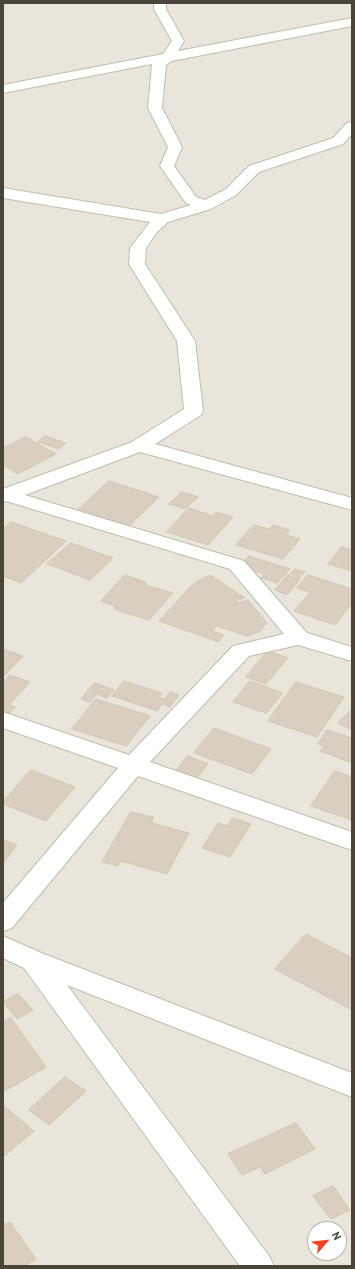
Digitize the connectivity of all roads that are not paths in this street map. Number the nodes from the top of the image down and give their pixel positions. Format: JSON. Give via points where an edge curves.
{"nodes":[{"id":1,"x":160,"y":3,"type":"edge"},
{"id":2,"x":352,"y":22,"type":"edge"},
{"id":3,"x":168,"y":57,"type":"junction"},
{"id":4,"x":3,"y":89,"type":"edge"},
{"id":5,"x":352,"y":126,"type":"edge"},
{"id":6,"x":3,"y":193,"type":"edge"},
{"id":7,"x":206,"y":206,"type":"junction"},
{"id":8,"x":162,"y":219,"type":"junction"},
{"id":9,"x":139,"y":446,"type":"junction"},
{"id":10,"x":5,"y":495,"type":"edge"},
{"id":11,"x":352,"y":504,"type":"edge"},
{"id":12,"x":299,"y":638,"type":"junction"},
{"id":13,"x":352,"y":654,"type":"edge"},
{"id":14,"x":3,"y":720,"type":"edge"},
{"id":15,"x":133,"y":766,"type":"junction"},
{"id":16,"x":352,"y":841,"type":"edge"},
{"id":17,"x":3,"y":921,"type":"edge"},
{"id":18,"x":3,"y":946,"type":"edge"},
{"id":19,"x":34,"y":961,"type":"junction"},
{"id":20,"x":352,"y":1084,"type":"edge"},
{"id":21,"x":258,"y":1266,"type":"edge"}],
"edges":[{"from":1,"to":3,"type":"street","via":[[160,10],[178,41]]},
{"from":2,"to":3,"type":"street"},
{"from":3,"to":4,"type":"street"},
{"from":3,"to":7,"type":"street","via":[[159,64],[155,108],[175,147],[167,166],[191,200]]},
{"from":5,"to":7,"type":"street","via":[[338,141],[254,169],[231,192]]},
{"from":6,"to":8,"type":"street"},
{"from":7,"to":8,"type":"street"},
{"from":8,"to":9,"type":"street","via":[[151,229],[138,248],[137,264],[186,340],[194,411]]},
{"from":9,"to":10,"type":"street"},
{"from":9,"to":11,"type":"street"},
{"from":10,"to":12,"type":"street","via":[[237,565]]},
{"from":12,"to":13,"type":"street"},
{"from":12,"to":15,"type":"street","via":[[241,651]]},
{"from":14,"to":15,"type":"street"},
{"from":15,"to":16,"type":"street"},
{"from":15,"to":17,"type":"street"},
{"from":18,"to":19,"type":"street"},
{"from":19,"to":20,"type":"street"},
{"from":19,"to":21,"type":"street"}]}
